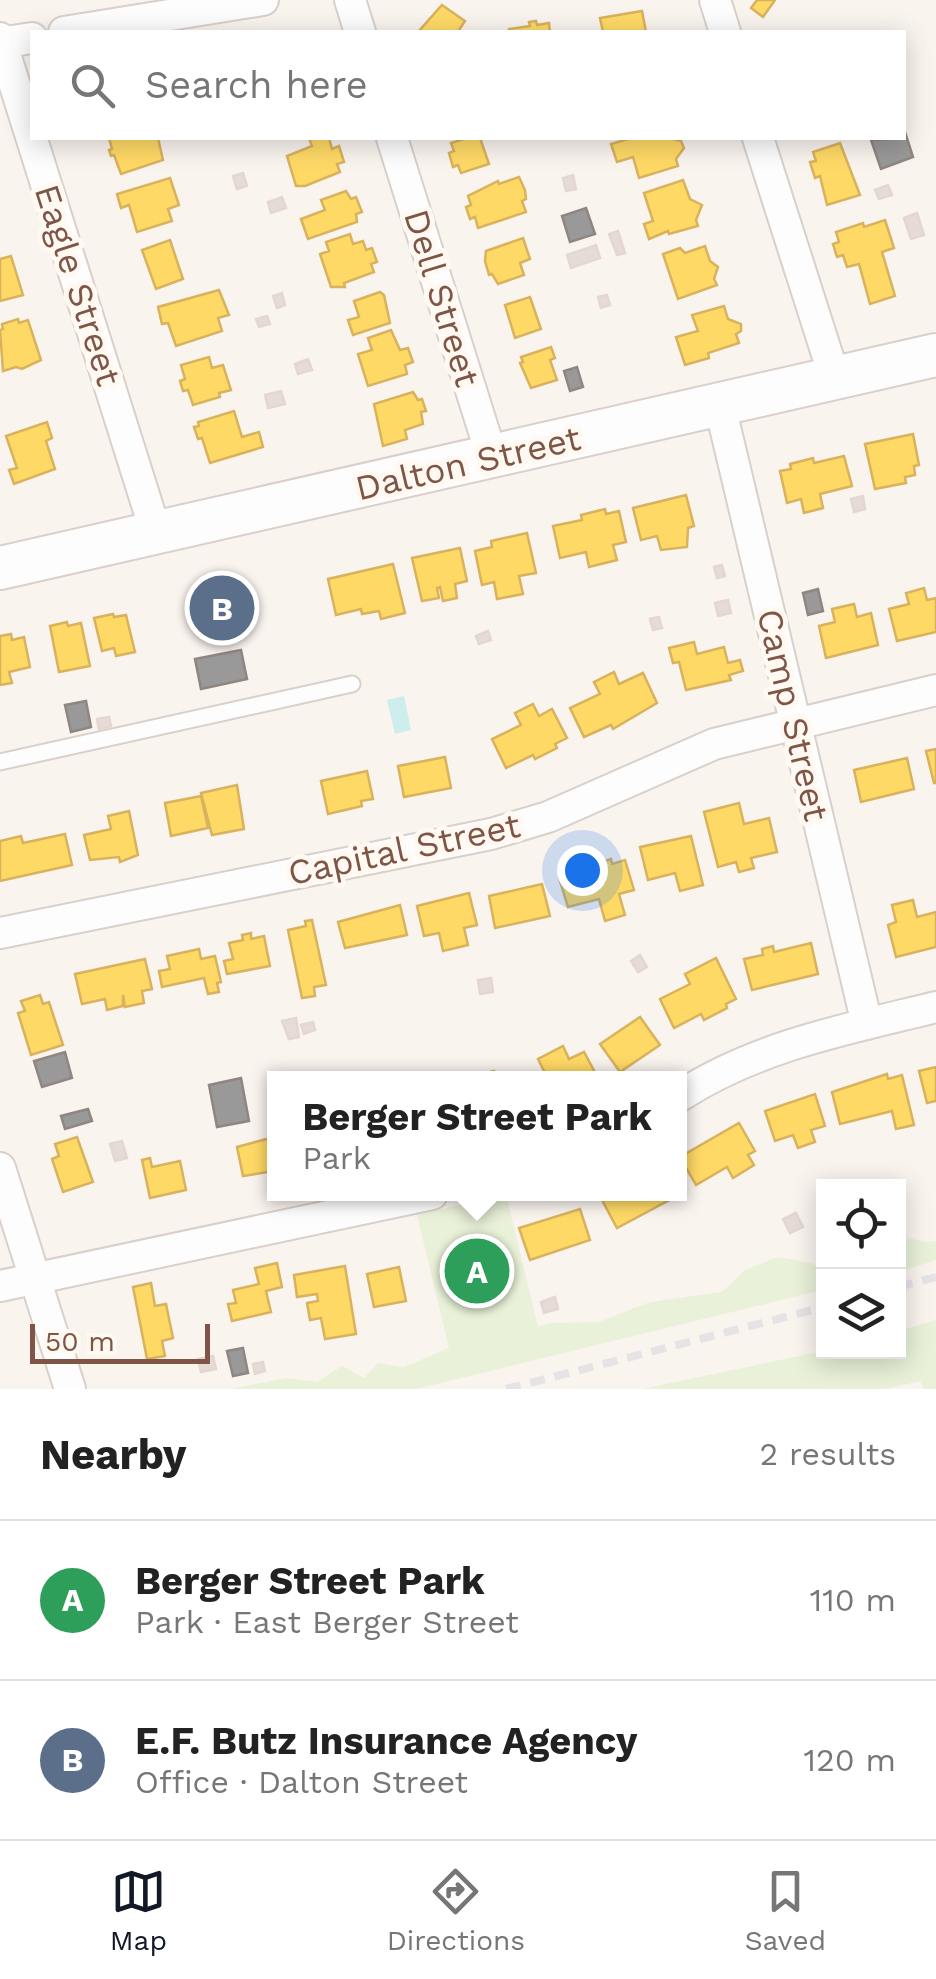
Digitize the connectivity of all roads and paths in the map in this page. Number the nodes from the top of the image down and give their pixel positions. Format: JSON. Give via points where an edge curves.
{"nodes":[{"id":1,"x":263,"y":0,"type":"edge"},
{"id":2,"x":350,"y":0,"type":"edge"},
{"id":3,"x":714,"y":0,"type":"edge"},
{"id":4,"x":76,"y":30,"type":"edge"},
{"id":5,"x":359,"y":30,"type":"edge"},
{"id":6,"x":724,"y":30,"type":"edge"},
{"id":7,"x":30,"y":38,"type":"edge"},
{"id":8,"x":1,"y":41,"type":"edge"},
{"id":9,"x":30,"y":133,"type":"edge"},
{"id":10,"x":32,"y":140,"type":"edge"},
{"id":11,"x":393,"y":140,"type":"edge"},
{"id":12,"x":759,"y":140,"type":"edge"},
{"id":13,"x":936,"y":355,"type":"edge"},
{"id":14,"x":835,"y":379,"type":"junction"},
{"id":15,"x":720,"y":406,"type":"junction"},
{"id":16,"x":492,"y":457,"type":"junction"},
{"id":17,"x":156,"y":533,"type":"junction"},
{"id":18,"x":0,"y":568,"type":"edge"},
{"id":19,"x":352,"y":684,"type":"dead end"},
{"id":20,"x":936,"y":690,"type":"edge"},
{"id":21,"x":796,"y":724,"type":"junction"},
{"id":22,"x":0,"y":762,"type":"edge"},
{"id":23,"x":0,"y":933,"type":"edge"},
{"id":24,"x":936,"y":1007,"type":"edge"},
{"id":25,"x":867,"y":1024,"type":"junction"},
{"id":26,"x":687,"y":1092,"type":"edge"},
{"id":27,"x":0,"y":1168,"type":"edge"},
{"id":28,"x":399,"y":1201,"type":"edge"},
{"id":29,"x":35,"y":1278,"type":"junction"},
{"id":30,"x":0,"y":1286,"type":"edge"},
{"id":31,"x":70,"y":1389,"type":"edge"}],
"edges":[{"from":1,"to":4,"type":"street"},
{"from":2,"to":5,"type":"street"},
{"from":3,"to":6,"type":"street"},
{"from":7,"to":8,"type":"street"},
{"from":8,"to":9,"type":"street","name":"Eagle Street"},
{"from":10,"to":17,"type":"street","name":"Eagle Street"},
{"from":11,"to":16,"type":"street","name":"Dell Street"},
{"from":12,"to":14,"type":"street"},
{"from":13,"to":14,"type":"main road","name":"Dalton Street"},
{"from":14,"to":15,"type":"main road","name":"Dalton Street"},
{"from":15,"to":16,"type":"main road","name":"Dalton Street"},
{"from":15,"to":21,"type":"street","name":"Camp Street"},
{"from":16,"to":17,"type":"main road","name":"Dalton Street"},
{"from":17,"to":18,"type":"main road","name":"Dalton Street"},
{"from":19,"to":22,"type":"lane"},
{"from":20,"to":21,"type":"street","name":"Capital Street"},
{"from":21,"to":23,"type":"street","name":"Capital Street","via":[[714,744],[585,802],[492,834]]},
{"from":21,"to":25,"type":"street","name":"Camp Street"},
{"from":24,"to":25,"type":"street"},
{"from":25,"to":26,"type":"street","via":[[778,1048]]},
{"from":27,"to":29,"type":"street"},
{"from":28,"to":29,"type":"street"},
{"from":29,"to":30,"type":"street"},
{"from":29,"to":31,"type":"street"}]}
